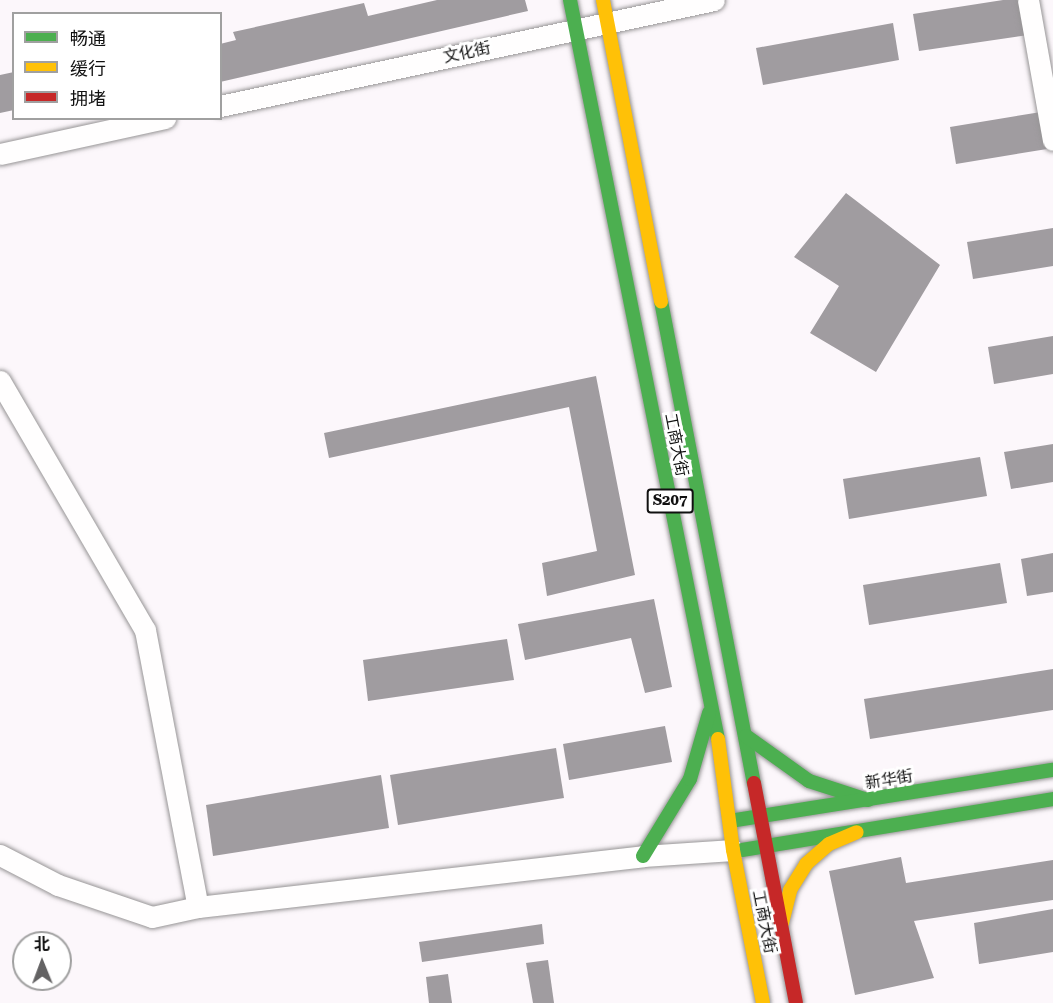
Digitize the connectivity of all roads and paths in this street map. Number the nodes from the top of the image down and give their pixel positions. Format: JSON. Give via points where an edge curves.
{"nodes":[{"id":1,"x":570,"y":0,"type":"edge"},
{"id":2,"x":603,"y":0,"type":"edge"},
{"id":3,"x":714,"y":0,"type":"edge"},
{"id":4,"x":1029,"y":0,"type":"edge"},
{"id":5,"x":608,"y":21,"type":"junction"},
{"id":6,"x":576,"y":29,"type":"junction"},
{"id":7,"x":222,"y":106,"type":"edge"},
{"id":8,"x":156,"y":120,"type":"edge"},
{"id":9,"x":1053,"y":140,"type":"edge"},
{"id":10,"x":0,"y":154,"type":"edge"},
{"id":11,"x":0,"y":381,"type":"edge"},
{"id":12,"x":711,"y":702,"type":"junction"},
{"id":13,"x":746,"y":736,"type":"junction"},
{"id":14,"x":1053,"y":770,"type":"edge"},
{"id":15,"x":1053,"y":799,"type":"edge"},
{"id":16,"x":868,"y":800,"type":"junction"},
{"id":17,"x":759,"y":816,"type":"junction"},
{"id":18,"x":729,"y":821,"type":"junction"},
{"id":19,"x":857,"y":832,"type":"junction"},
{"id":20,"x":764,"y":848,"type":"junction"},
{"id":21,"x":733,"y":850,"type":"junction"},
{"id":22,"x":0,"y":855,"type":"edge"},
{"id":23,"x":643,"y":856,"type":"junction"},
{"id":24,"x":198,"y":907,"type":"junction"},
{"id":25,"x":782,"y":937,"type":"junction"},
{"id":26,"x":763,"y":1003,"type":"edge"},
{"id":27,"x":796,"y":1003,"type":"edge"}],
"edges":[{"from":1,"to":6,"type":"main road","name":"工商大街","number":"S207"},
{"from":2,"to":5,"type":"main road","name":"工商大街","number":"S207"},
{"from":3,"to":5,"type":"street","name":"文化街"},
{"from":4,"to":9,"type":"street"},
{"from":5,"to":6,"type":"street","name":"文化街"},
{"from":5,"to":13,"type":"main road","name":"工商大街","number":"S207"},
{"from":6,"to":7,"type":"street","name":"文化街"},
{"from":6,"to":12,"type":"main road","name":"工商大街","number":"S207"},
{"from":8,"to":10,"type":"street"},
{"from":11,"to":24,"type":"street","via":[[145,630]]},
{"from":12,"to":18,"type":"main road","name":"工商大街","number":"S207"},
{"from":12,"to":23,"type":"main road","via":[[690,779]]},
{"from":13,"to":16,"type":"main road","via":[[809,782]]},
{"from":13,"to":17,"type":"main road","name":"工商大街","number":"S207"},
{"from":14,"to":16,"type":"main road","name":"新华街"},
{"from":15,"to":19,"type":"main road"},
{"from":16,"to":17,"type":"main road","name":"新华街"},
{"from":17,"to":18,"type":"main road","name":"新华街"},
{"from":17,"to":20,"type":"main road","name":"工商大街","number":"S207"},
{"from":18,"to":21,"type":"main road","name":"工商大街","number":"S207"},
{"from":19,"to":20,"type":"main road"},
{"from":19,"to":25,"type":"main road","via":[[829,844],[806,864],[785,905]]},
{"from":20,"to":21,"type":"main road"},
{"from":20,"to":25,"type":"main road","name":"工商大街","number":"S207"},
{"from":21,"to":23,"type":"street"},
{"from":21,"to":26,"type":"main road","name":"工商大街","number":"S207"},
{"from":22,"to":24,"type":"street","via":[[58,885],[152,917]]},
{"from":23,"to":24,"type":"street"},
{"from":25,"to":27,"type":"main road","name":"工商大街","number":"S207"}]}
